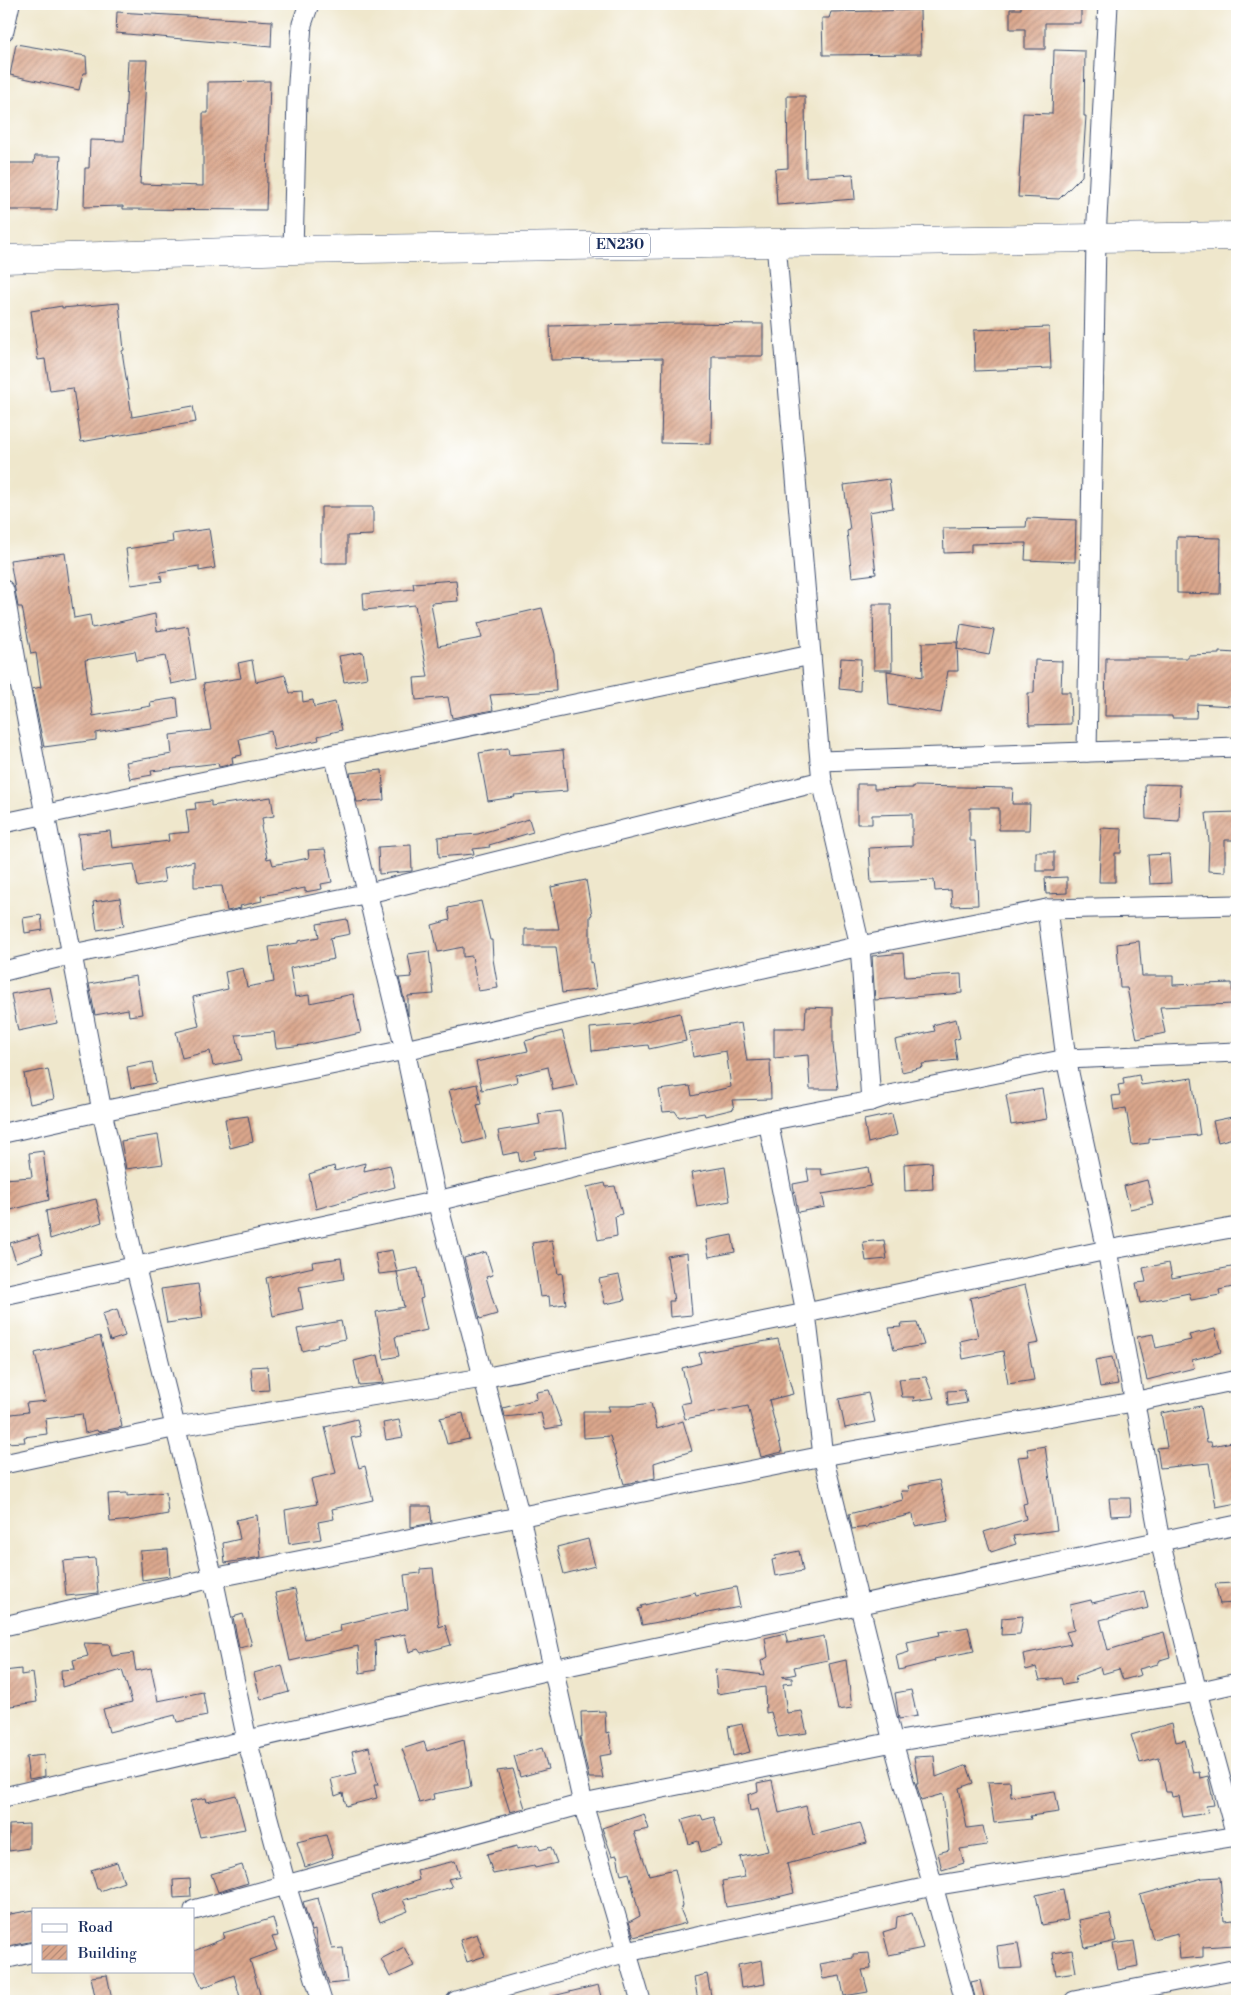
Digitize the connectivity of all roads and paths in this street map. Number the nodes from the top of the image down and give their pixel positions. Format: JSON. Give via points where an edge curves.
{"nodes":[{"id":1,"x":10,"y":4,"type":"edge"},
{"id":2,"x":309,"y":4,"type":"edge"},
{"id":3,"x":1108,"y":4,"type":"edge"},
{"id":4,"x":4,"y":31,"type":"edge"},
{"id":5,"x":1237,"y":236,"type":"edge"},
{"id":6,"x":1096,"y":239,"type":"junction"},
{"id":7,"x":776,"y":243,"type":"junction"},
{"id":8,"x":293,"y":250,"type":"junction"},
{"id":9,"x":4,"y":259,"type":"edge"},
{"id":10,"x":4,"y":590,"type":"edge"},
{"id":11,"x":810,"y":655,"type":"junction"},
{"id":12,"x":12,"y":685,"type":"edge"},
{"id":13,"x":1237,"y":747,"type":"edge"},
{"id":14,"x":1087,"y":752,"type":"junction"},
{"id":15,"x":334,"y":754,"type":"junction"},
{"id":16,"x":820,"y":761,"type":"junction"},
{"id":17,"x":822,"y":781,"type":"junction"},
{"id":18,"x":46,"y":814,"type":"junction"},
{"id":19,"x":4,"y":822,"type":"edge"},
{"id":20,"x":369,"y":893,"type":"junction"},
{"id":21,"x":1237,"y":906,"type":"edge"},
{"id":22,"x":1047,"y":910,"type":"junction"},
{"id":23,"x":860,"y":946,"type":"junction"},
{"id":24,"x":72,"y":954,"type":"junction"},
{"id":25,"x":4,"y":971,"type":"edge"},
{"id":26,"x":405,"y":1050,"type":"junction"},
{"id":27,"x":1237,"y":1052,"type":"edge"},
{"id":28,"x":1066,"y":1059,"type":"junction"},
{"id":29,"x":871,"y":1102,"type":"junction"},
{"id":30,"x":102,"y":1111,"type":"junction"},
{"id":31,"x":768,"y":1121,"type":"junction"},
{"id":32,"x":4,"y":1133,"type":"edge"},
{"id":33,"x":437,"y":1201,"type":"junction"},
{"id":34,"x":1237,"y":1227,"type":"edge"},
{"id":35,"x":1107,"y":1250,"type":"junction"},
{"id":36,"x":136,"y":1266,"type":"junction"},
{"id":37,"x":4,"y":1295,"type":"edge"},
{"id":38,"x":806,"y":1313,"type":"junction"},
{"id":39,"x":483,"y":1378,"type":"junction"},
{"id":40,"x":1237,"y":1380,"type":"edge"},
{"id":41,"x":1133,"y":1402,"type":"junction"},
{"id":42,"x":177,"y":1427,"type":"junction"},
{"id":43,"x":823,"y":1456,"type":"junction"},
{"id":44,"x":4,"y":1464,"type":"edge"},
{"id":45,"x":520,"y":1517,"type":"junction"},
{"id":46,"x":1237,"y":1525,"type":"edge"},
{"id":47,"x":1160,"y":1541,"type":"junction"},
{"id":48,"x":214,"y":1578,"type":"junction"},
{"id":49,"x":859,"y":1604,"type":"junction"},
{"id":50,"x":4,"y":1626,"type":"edge"},
{"id":51,"x":553,"y":1669,"type":"junction"},
{"id":52,"x":1237,"y":1683,"type":"edge"},
{"id":53,"x":1197,"y":1692,"type":"junction"},
{"id":54,"x":247,"y":1740,"type":"junction"},
{"id":55,"x":893,"y":1742,"type":"junction"},
{"id":56,"x":4,"y":1797,"type":"edge"},
{"id":57,"x":583,"y":1804,"type":"junction"},
{"id":58,"x":1237,"y":1837,"type":"edge"},
{"id":59,"x":286,"y":1885,"type":"junction"},
{"id":60,"x":933,"y":1886,"type":"junction"},
{"id":61,"x":195,"y":1910,"type":"edge"},
{"id":62,"x":627,"y":1952,"type":"junction"},
{"id":63,"x":32,"y":1953,"type":"edge"},
{"id":64,"x":4,"y":1960,"type":"edge"},
{"id":65,"x":1237,"y":1969,"type":"edge"},
{"id":66,"x":322,"y":2001,"type":"edge"},
{"id":67,"x":456,"y":2001,"type":"edge"},
{"id":68,"x":641,"y":2001,"type":"edge"},
{"id":69,"x":965,"y":2001,"type":"edge"},
{"id":70,"x":1074,"y":2001,"type":"edge"}],
"edges":[{"from":1,"to":4,"type":"street"},
{"from":2,"to":8,"type":"street","via":[[302,24]]},
{"from":3,"to":6,"type":"street"},
{"from":5,"to":6,"type":"main road","number":"EN230"},
{"from":6,"to":7,"type":"main road","number":"EN230"},
{"from":6,"to":14,"type":"street"},
{"from":7,"to":8,"type":"main road","number":"EN230"},
{"from":7,"to":11,"type":"street"},
{"from":8,"to":9,"type":"main road","number":"EN230"},
{"from":10,"to":12,"type":"street"},
{"from":11,"to":15,"type":"street"},
{"from":11,"to":16,"type":"street"},
{"from":12,"to":18,"type":"street"},
{"from":13,"to":14,"type":"street"},
{"from":14,"to":16,"type":"street"},
{"from":15,"to":18,"type":"street"},
{"from":15,"to":20,"type":"street"},
{"from":16,"to":17,"type":"street"},
{"from":17,"to":20,"type":"street"},
{"from":17,"to":23,"type":"street"},
{"from":18,"to":19,"type":"street"},
{"from":18,"to":24,"type":"street"},
{"from":20,"to":24,"type":"street"},
{"from":20,"to":26,"type":"street"},
{"from":21,"to":22,"type":"street"},
{"from":22,"to":23,"type":"street"},
{"from":22,"to":28,"type":"street"},
{"from":23,"to":26,"type":"street"},
{"from":23,"to":29,"type":"street"},
{"from":24,"to":25,"type":"street"},
{"from":24,"to":30,"type":"street"},
{"from":26,"to":30,"type":"street"},
{"from":26,"to":33,"type":"street"},
{"from":27,"to":28,"type":"street"},
{"from":28,"to":29,"type":"street","via":[[890,1095]]},
{"from":28,"to":35,"type":"street"},
{"from":29,"to":31,"type":"street"},
{"from":30,"to":32,"type":"street"},
{"from":30,"to":36,"type":"street"},
{"from":31,"to":33,"type":"street"},
{"from":31,"to":38,"type":"street"},
{"from":33,"to":36,"type":"street"},
{"from":33,"to":39,"type":"street"},
{"from":34,"to":35,"type":"street"},
{"from":35,"to":38,"type":"street"},
{"from":35,"to":41,"type":"street"},
{"from":36,"to":37,"type":"street"},
{"from":36,"to":42,"type":"street"},
{"from":38,"to":39,"type":"street"},
{"from":38,"to":43,"type":"street"},
{"from":39,"to":42,"type":"street"},
{"from":39,"to":45,"type":"street"},
{"from":40,"to":41,"type":"street"},
{"from":41,"to":43,"type":"street"},
{"from":41,"to":47,"type":"street"},
{"from":42,"to":44,"type":"street"},
{"from":42,"to":48,"type":"street"},
{"from":43,"to":45,"type":"street"},
{"from":43,"to":49,"type":"street"},
{"from":45,"to":48,"type":"street"},
{"from":45,"to":51,"type":"street"},
{"from":46,"to":47,"type":"street"},
{"from":47,"to":49,"type":"street"},
{"from":47,"to":53,"type":"street"},
{"from":48,"to":50,"type":"street"},
{"from":48,"to":54,"type":"street"},
{"from":49,"to":51,"type":"street"},
{"from":49,"to":55,"type":"street"},
{"from":51,"to":54,"type":"street"},
{"from":51,"to":57,"type":"street"},
{"from":52,"to":53,"type":"street"},
{"from":53,"to":55,"type":"street"},
{"from":53,"to":58,"type":"street"},
{"from":54,"to":56,"type":"street"},
{"from":54,"to":59,"type":"street"},
{"from":55,"to":57,"type":"street"},
{"from":55,"to":60,"type":"street"},
{"from":57,"to":59,"type":"street"},
{"from":57,"to":62,"type":"street"},
{"from":58,"to":60,"type":"street"},
{"from":59,"to":61,"type":"street"},
{"from":59,"to":66,"type":"street"},
{"from":60,"to":62,"type":"street"},
{"from":60,"to":69,"type":"street"},
{"from":62,"to":67,"type":"street"},
{"from":62,"to":68,"type":"street"},
{"from":63,"to":64,"type":"street"},
{"from":65,"to":70,"type":"street"}]}
